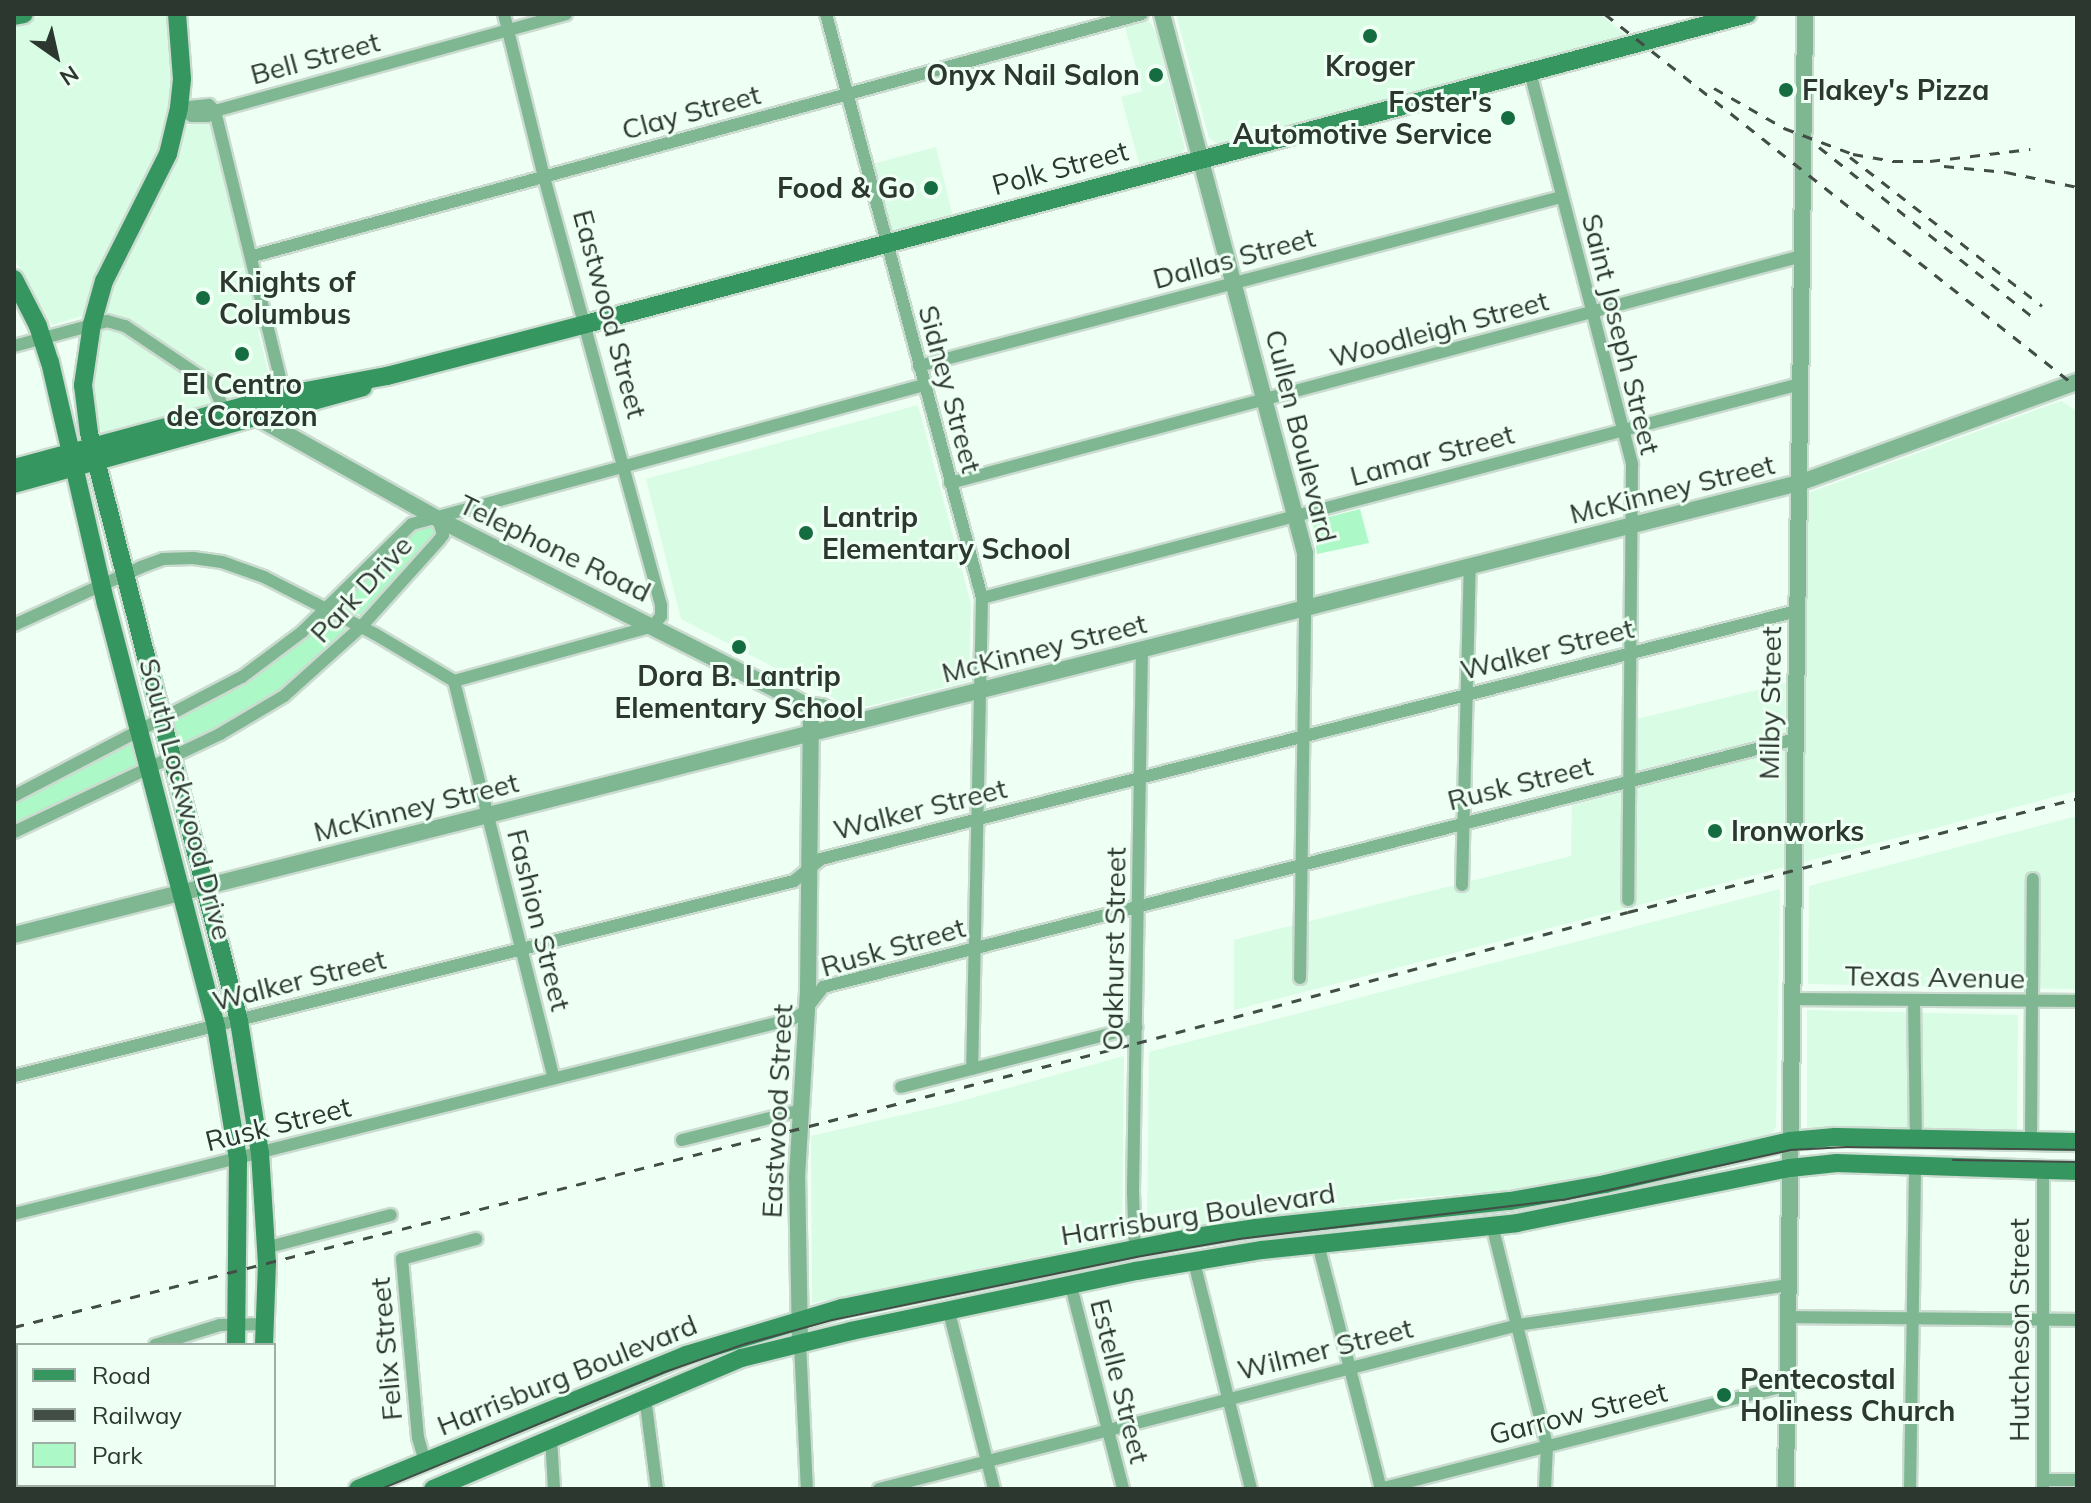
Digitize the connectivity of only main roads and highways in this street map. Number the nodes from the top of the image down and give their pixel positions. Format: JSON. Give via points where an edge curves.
{"nodes":[{"id":1,"x":24,"y":14,"type":"edge"},
{"id":2,"x":177,"y":14,"type":"edge"},
{"id":3,"x":1747,"y":14,"type":"edge"},
{"id":4,"x":14,"y":16,"type":"edge"},
{"id":5,"x":14,"y":279,"type":"edge"},
{"id":6,"x":286,"y":402,"type":"junction"},
{"id":7,"x":228,"y":418,"type":"junction"},
{"id":8,"x":97,"y":454,"type":"junction"},
{"id":9,"x":74,"y":461,"type":"junction"},
{"id":10,"x":14,"y":468,"type":"edge"},
{"id":11,"x":14,"y":484,"type":"edge"},
{"id":12,"x":2077,"y":1142,"type":"edge"},
{"id":13,"x":2077,"y":1171,"type":"edge"},
{"id":14,"x":236,"y":1343,"type":"edge"},
{"id":15,"x":264,"y":1343,"type":"edge"},
{"id":16,"x":358,"y":1489,"type":"edge"},
{"id":17,"x":433,"y":1489,"type":"edge"}],
"edges":[{"from":1,"to":4,"type":"main road"},
{"from":2,"to":8,"type":"main road","name":"South Lockwood Drive","via":[[179,108],[168,154],[104,281],[92,324],[83,385]]},
{"from":3,"to":6,"type":"main road","name":"Polk Street","via":[[387,376],[339,396]]},
{"from":5,"to":9,"type":"main road","name":"South Lockwood Drive","via":[[43,338]]},
{"from":6,"to":7,"type":"main road","name":"Polk Street"},
{"from":6,"to":7,"type":"main road","name":"Polk Street","via":[[258,418]]},
{"from":7,"to":8,"type":"main road","name":"Polk Street"},
{"from":8,"to":9,"type":"main road","name":"Polk Street"},
{"from":8,"to":15,"type":"main road","name":"South Lockwood Drive","via":[[239,1021],[260,1153]]},
{"from":9,"to":10,"type":"main road","name":"Polk Street"},
{"from":9,"to":11,"type":"main road","name":"Polk Street"},
{"from":9,"to":14,"type":"main road","name":"South Lockwood Drive","via":[[216,1026],[238,1159]]},
{"from":12,"to":16,"type":"main road","name":"Harrisburg Boulevard","via":[[1835,1137],[1790,1141],[1510,1201],[1256,1228],[1135,1249],[799,1319],[686,1355]]},
{"from":13,"to":17,"type":"main road","name":"Harrisburg Boulevard","via":[[1837,1163],[1730,1177],[1612,1206],[1492,1225],[1194,1262],[741,1358]]}]}
